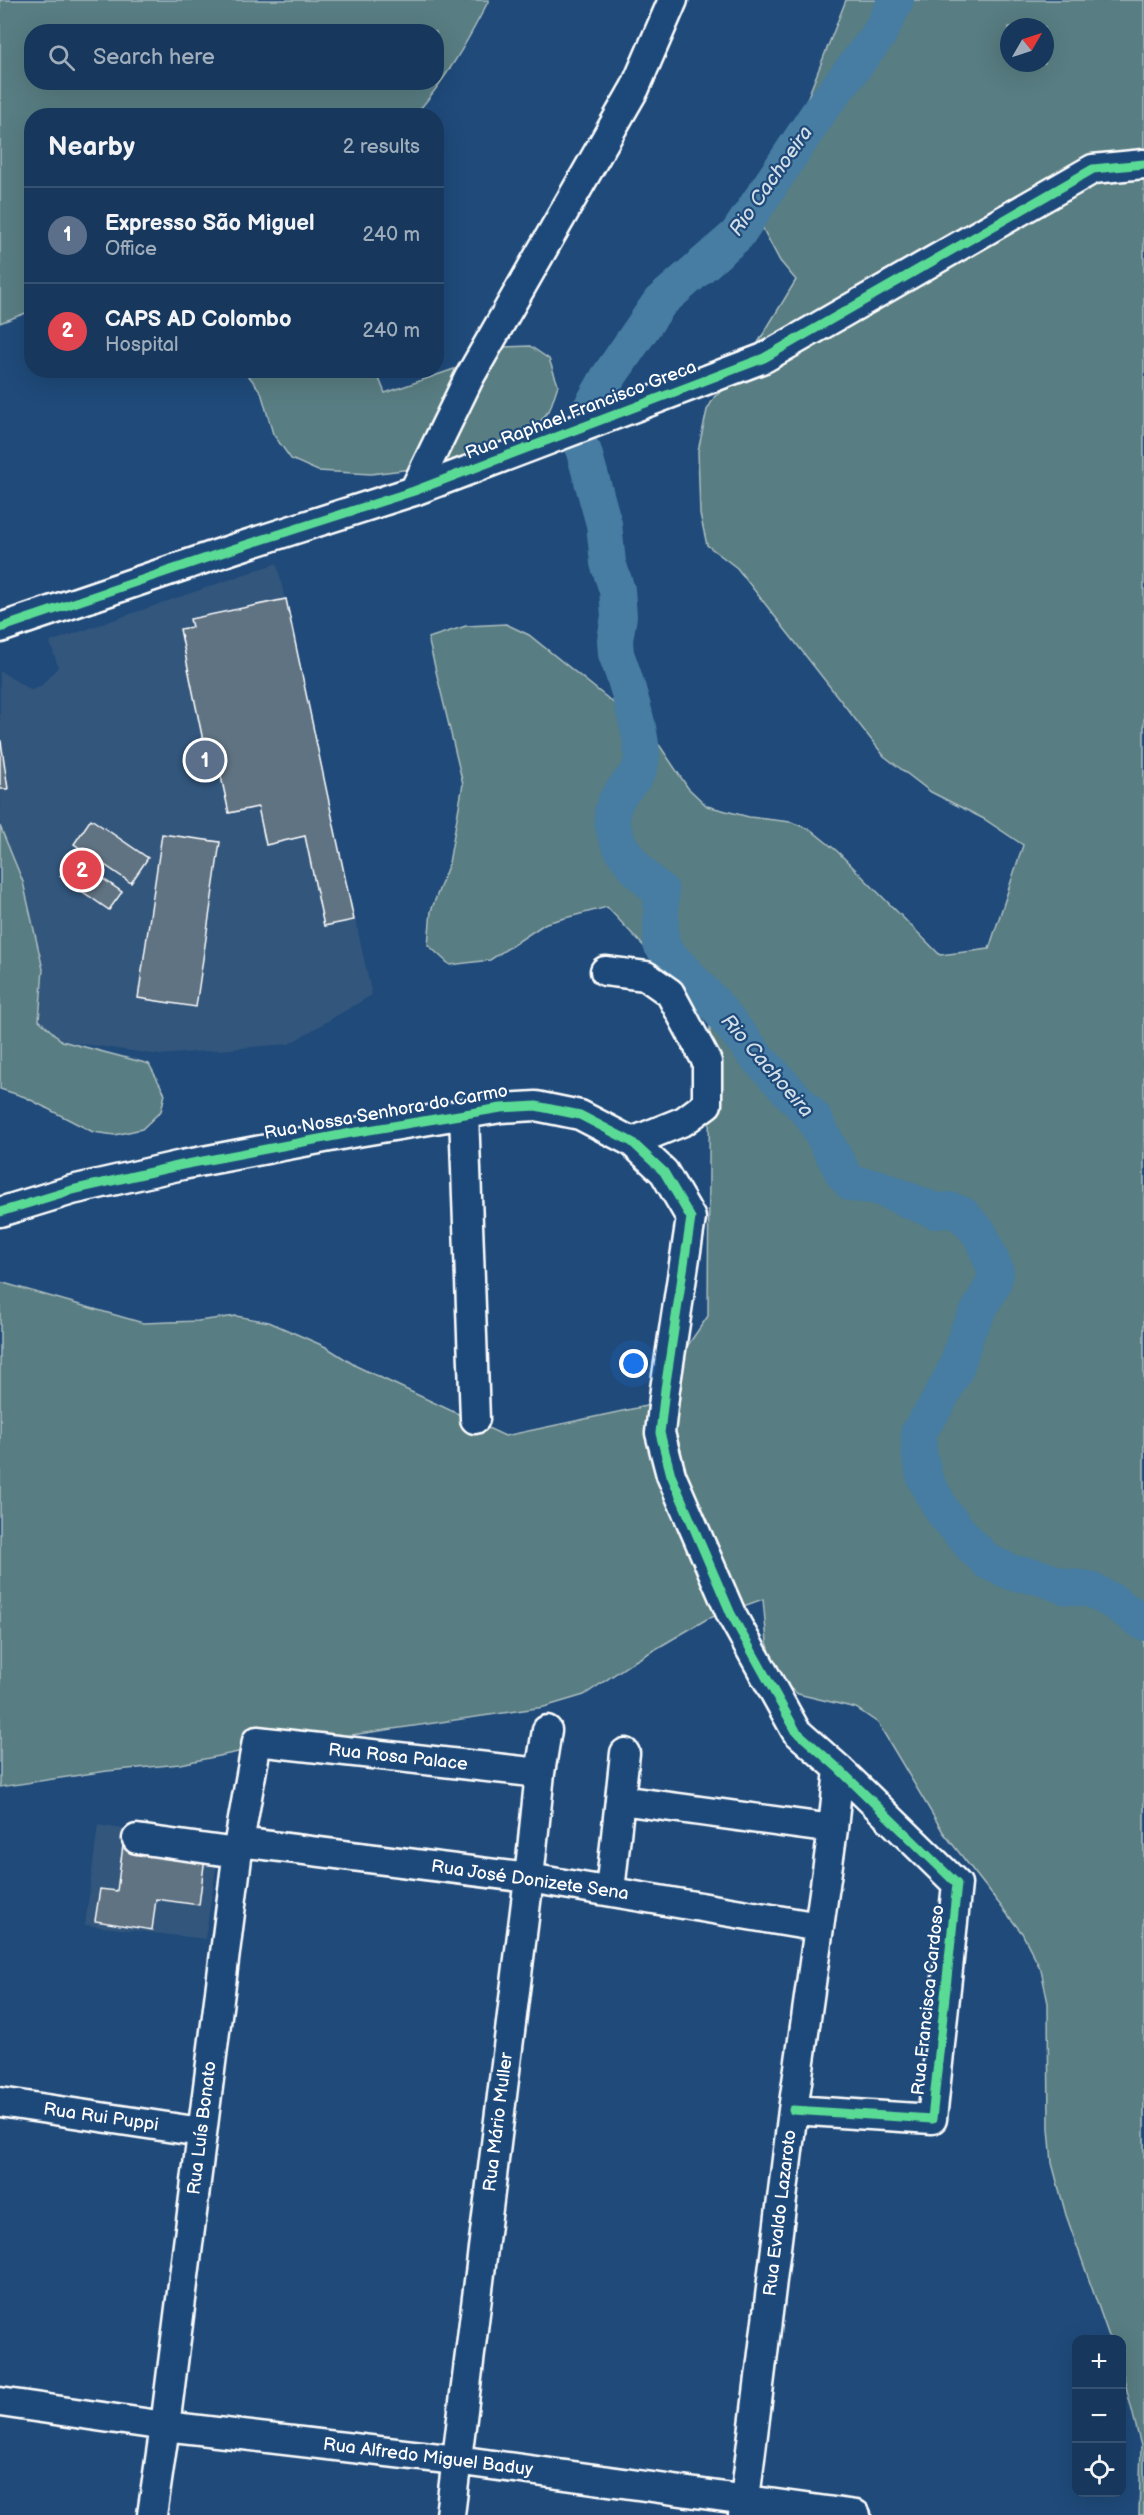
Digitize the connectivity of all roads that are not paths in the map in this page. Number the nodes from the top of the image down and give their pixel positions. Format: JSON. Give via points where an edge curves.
{"nodes":[{"id":1,"x":673,"y":0,"type":"edge"},
{"id":2,"x":1144,"y":164,"type":"edge"},
{"id":3,"x":414,"y":491,"type":"junction"},
{"id":4,"x":0,"y":628,"type":"edge"},
{"id":5,"x":605,"y":970,"type":"dead end"},
{"id":6,"x":464,"y":1113,"type":"junction"},
{"id":7,"x":632,"y":1142,"type":"junction"},
{"id":8,"x":0,"y":1212,"type":"edge"},
{"id":9,"x":475,"y":1419,"type":"dead end"},
{"id":10,"x":548,"y":1730,"type":"dead end"},
{"id":11,"x":257,"y":1742,"type":"joint"},
{"id":12,"x":625,"y":1753,"type":"dead end"},
{"id":13,"x":839,"y":1769,"type":"junction"},
{"id":14,"x":540,"y":1773,"type":"junction"},
{"id":15,"x":620,"y":1800,"type":"junction"},
{"id":16,"x":833,"y":1829,"type":"junction"},
{"id":17,"x":137,"y":1839,"type":"dead end"},
{"id":18,"x":238,"y":1848,"type":"junction"},
{"id":19,"x":529,"y":1878,"type":"junction"},
{"id":20,"x":957,"y":1884,"type":"joint"},
{"id":21,"x":610,"y":1891,"type":"junction"},
{"id":22,"x":819,"y":1927,"type":"junction"},
{"id":23,"x":0,"y":2102,"type":"edge"},
{"id":24,"x":793,"y":2110,"type":"junction"},
{"id":25,"x":201,"y":2132,"type":"junction"},
{"id":26,"x":0,"y":2402,"type":"edge"},
{"id":27,"x":165,"y":2426,"type":"junction"},
{"id":28,"x":456,"y":2460,"type":"junction"},
{"id":29,"x":744,"y":2507,"type":"edge"},
{"id":30,"x":152,"y":2515,"type":"edge"},
{"id":31,"x":450,"y":2515,"type":"edge"},
{"id":32,"x":856,"y":2515,"type":"edge"}],
"edges":[{"from":1,"to":3,"type":"street","via":[[635,88],[469,378]]},
{"from":2,"to":3,"type":"street","name":"Rua Raphael Francisco Greca","via":[[1093,169],[764,358]]},
{"from":3,"to":4,"type":"street","name":"Rua Raphael Francisco Greca"},
{"from":5,"to":7,"type":"street","via":[[646,976],[670,993],[707,1062],[707,1104],[684,1121]]},
{"from":6,"to":7,"type":"street","name":"Rua Nossa Senhora do Carmo","via":[[536,1106],[580,1115]]},
{"from":6,"to":8,"type":"street","name":"Rua Nossa Senhora do Carmo","via":[[182,1165],[72,1190]]},
{"from":6,"to":9,"type":"street"},
{"from":7,"to":13,"type":"street","name":"Rua Nossa Senhora do Carmo","via":[[664,1172],[691,1218],[660,1433],[671,1475],[731,1614],[796,1731]]},
{"from":10,"to":14,"type":"street","name":"Rua Mário Muller"},
{"from":11,"to":14,"type":"street","name":"Rua Rosa Palace"},
{"from":11,"to":18,"type":"street","name":"Rua Luís Bonato"},
{"from":12,"to":15,"type":"street"},
{"from":13,"to":16,"type":"street","name":"Rua Evaldo Lazaroto"},
{"from":13,"to":20,"type":"street","name":"Rua Nossa Senhora do Carmo"},
{"from":14,"to":19,"type":"street","name":"Rua Mário Muller"},
{"from":15,"to":16,"type":"street"},
{"from":15,"to":21,"type":"street"},
{"from":16,"to":22,"type":"street","name":"Rua Evaldo Lazaroto"},
{"from":17,"to":18,"type":"street","name":"Rua José Donizete Sena"},
{"from":18,"to":19,"type":"street","name":"Rua José Donizete Sena"},
{"from":18,"to":25,"type":"street","name":"Rua Luís Bonato"},
{"from":19,"to":21,"type":"street","name":"Rua José Donizete Sena"},
{"from":19,"to":28,"type":"street","name":"Rua Mário Muller"},
{"from":20,"to":24,"type":"street","name":"Rua Francisca Cardoso","via":[[932,2119]]},
{"from":21,"to":22,"type":"street","name":"Rua José Donizete Sena"},
{"from":22,"to":24,"type":"street","name":"Rua Evaldo Lazaroto"},
{"from":23,"to":25,"type":"street","name":"Rua Rui Puppi"},
{"from":24,"to":29,"type":"street","name":"Rua Evaldo Lazaroto"},
{"from":25,"to":27,"type":"street","name":"Rua Luís Bonato"},
{"from":26,"to":27,"type":"street","name":"Rua Alfredo Miguel Baduy"},
{"from":27,"to":28,"type":"street","name":"Rua Alfredo Miguel Baduy"},
{"from":27,"to":30,"type":"street","name":"Rua Luís Bonato"},
{"from":28,"to":29,"type":"street","name":"Rua Alfredo Miguel Baduy"},
{"from":28,"to":31,"type":"street","name":"Rua Mário Muller"},
{"from":29,"to":32,"type":"street","name":"Rua Alfredo Miguel Baduy"}]}
